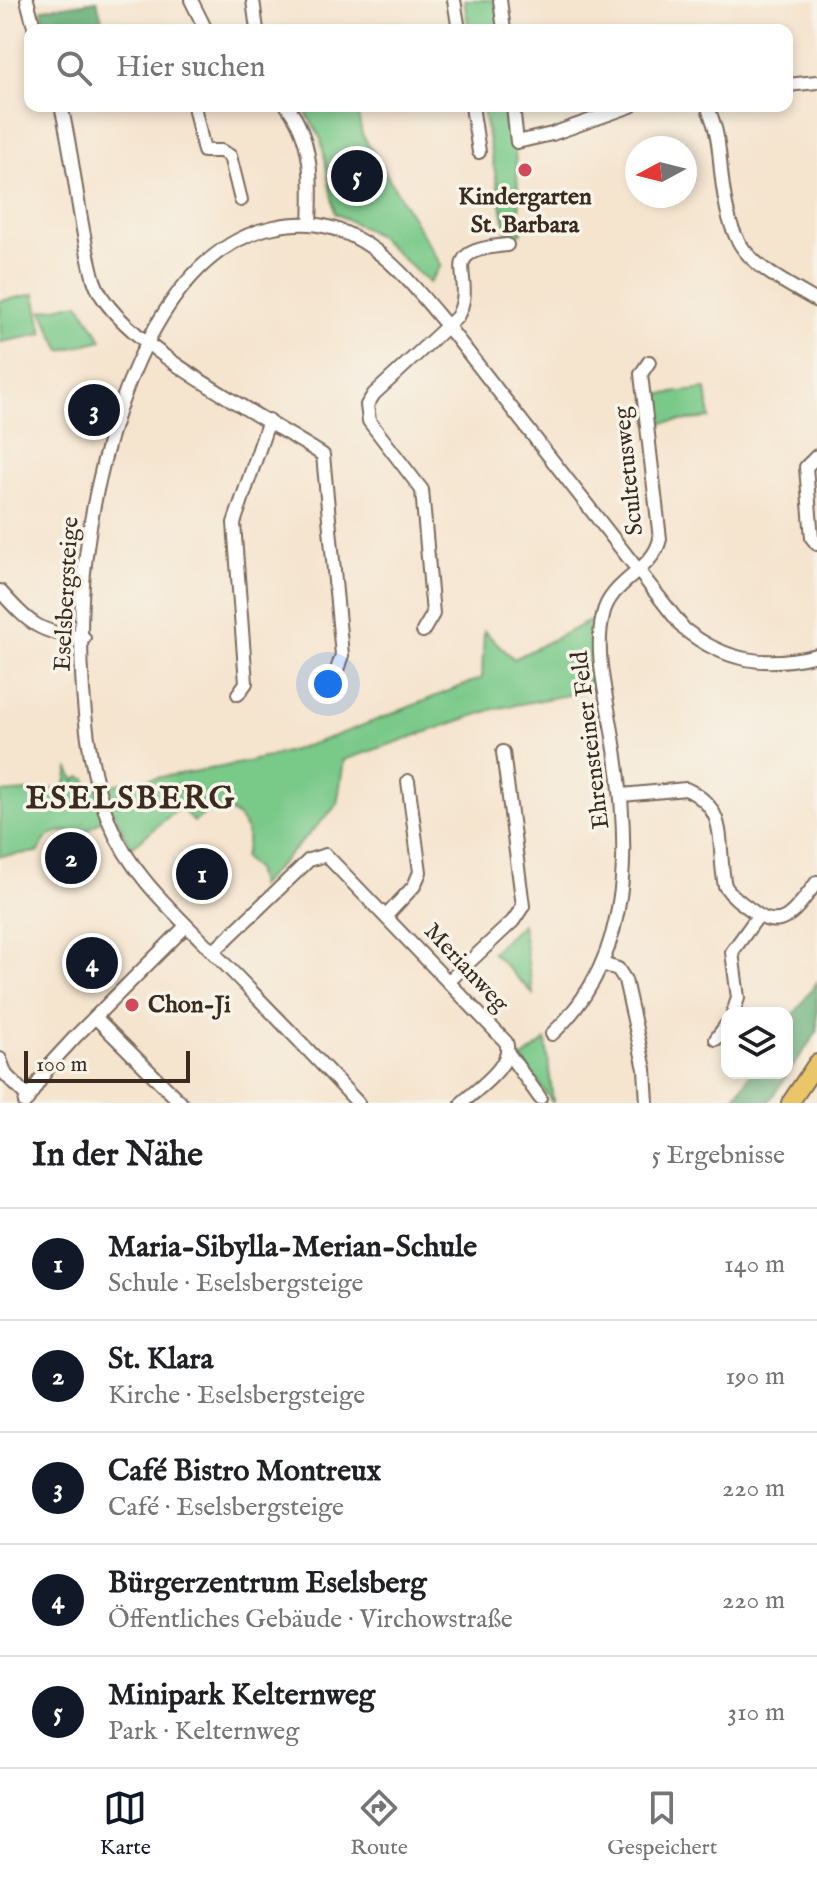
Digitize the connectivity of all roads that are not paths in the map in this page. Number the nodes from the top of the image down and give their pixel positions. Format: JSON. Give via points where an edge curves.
{"nodes":[{"id":1,"x":27,"y":0,"type":"edge"},
{"id":2,"x":191,"y":0,"type":"edge"},
{"id":3,"x":253,"y":0,"type":"edge"},
{"id":4,"x":454,"y":0,"type":"edge"},
{"id":5,"x":500,"y":0,"type":"edge"},
{"id":6,"x":33,"y":24,"type":"edge"},
{"id":7,"x":203,"y":24,"type":"edge"},
{"id":8,"x":256,"y":24,"type":"edge"},
{"id":9,"x":458,"y":24,"type":"edge"},
{"id":10,"x":503,"y":24,"type":"edge"},
{"id":11,"x":817,"y":82,"type":"edge"},
{"id":12,"x":793,"y":84,"type":"edge"},
{"id":13,"x":62,"y":112,"type":"edge"},
{"id":14,"x":195,"y":112,"type":"edge"},
{"id":15,"x":291,"y":112,"type":"edge"},
{"id":16,"x":473,"y":112,"type":"edge"},
{"id":17,"x":514,"y":112,"type":"edge"},
{"id":18,"x":614,"y":112,"type":"edge"},
{"id":19,"x":709,"y":112,"type":"edge"},
{"id":20,"x":479,"y":152,"type":"dead end"},
{"id":21,"x":241,"y":200,"type":"dead end"},
{"id":22,"x":310,"y":223,"type":"junction"},
{"id":23,"x":507,"y":245,"type":"dead end"},
{"id":24,"x":817,"y":301,"type":"edge"},
{"id":25,"x":449,"y":328,"type":"junction"},
{"id":26,"x":149,"y":344,"type":"junction"},
{"id":27,"x":649,"y":362,"type":"dead end"},
{"id":28,"x":269,"y":420,"type":"junction"},
{"id":29,"x":817,"y":456,"type":"edge"},
{"id":30,"x":817,"y":544,"type":"edge"},
{"id":31,"x":637,"y":569,"type":"junction"},
{"id":32,"x":0,"y":591,"type":"edge"},
{"id":33,"x":423,"y":631,"type":"dead end"},
{"id":34,"x":84,"y":638,"type":"junction"},
{"id":35,"x":817,"y":655,"type":"edge"},
{"id":36,"x":337,"y":670,"type":"dead end"},
{"id":37,"x":238,"y":694,"type":"dead end"},
{"id":38,"x":503,"y":752,"type":"dead end"},
{"id":39,"x":408,"y":781,"type":"dead end"},
{"id":40,"x":622,"y":795,"type":"junction"},
{"id":41,"x":817,"y":882,"type":"edge"},
{"id":42,"x":386,"y":916,"type":"junction"},
{"id":43,"x":758,"y":916,"type":"junction"},
{"id":44,"x":186,"y":926,"type":"junction"},
{"id":45,"x":213,"y":952,"type":"junction"},
{"id":46,"x":602,"y":964,"type":"junction"},
{"id":47,"x":449,"y":981,"type":"junction"},
{"id":48,"x":735,"y":1007,"type":"edge"},
{"id":49,"x":96,"y":1018,"type":"junction"},
{"id":50,"x":721,"y":1032,"type":"edge"},
{"id":51,"x":552,"y":1034,"type":"dead end"},
{"id":52,"x":716,"y":1039,"type":"dead end"},
{"id":53,"x":508,"y":1053,"type":"junction"},
{"id":54,"x":0,"y":1059,"type":"edge"},
{"id":55,"x":817,"y":1063,"type":"edge"},
{"id":56,"x":540,"y":1098,"type":"dead end"},
{"id":57,"x":27,"y":1100,"type":"edge"},
{"id":58,"x":181,"y":1103,"type":"edge"},
{"id":59,"x":358,"y":1103,"type":"edge"},
{"id":60,"x":462,"y":1103,"type":"edge"},
{"id":61,"x":647,"y":1103,"type":"edge"},
{"id":62,"x":790,"y":1103,"type":"edge"}],
"edges":[{"from":1,"to":6,"type":"street"},
{"from":2,"to":7,"type":"street"},
{"from":3,"to":8,"type":"street"},
{"from":4,"to":9,"type":"street"},
{"from":5,"to":10,"type":"street"},
{"from":11,"to":12,"type":"street"},
{"from":13,"to":26,"type":"street","via":[[94,281],[117,317]]},
{"from":14,"to":21,"type":"street","via":[[204,151],[230,156]]},
{"from":15,"to":22,"type":"street","via":[[306,144]]},
{"from":16,"to":20,"type":"street"},
{"from":17,"to":18,"type":"street","via":[[517,142]]},
{"from":19,"to":24,"type":"street","via":[[735,239],[753,261]]},
{"from":22,"to":25,"type":"street","name":"Eselsbergsteige","via":[[369,245]]},
{"from":22,"to":26,"type":"street","name":"Eselsbergsteige","via":[[268,228],[221,248],[183,286]]},
{"from":23,"to":25,"type":"street","via":[[465,255],[464,300]]},
{"from":25,"to":31,"type":"street","name":"Eselsbergsteige"},
{"from":25,"to":33,"type":"street","via":[[367,405],[369,421],[422,490],[433,614]]},
{"from":26,"to":28,"type":"street"},
{"from":26,"to":34,"type":"street","name":"Eselsbergsteige","via":[[124,399],[96,488],[85,558]]},
{"from":27,"to":31,"type":"street","name":"Scultetusweg","via":[[641,374],[660,539],[652,557]]},
{"from":28,"to":36,"type":"street","via":[[323,455],[342,655]]},
{"from":28,"to":37,"type":"street","via":[[234,523],[246,683]]},
{"from":29,"to":30,"type":"street","via":[[808,462],[805,475]]},
{"from":31,"to":35,"type":"street","name":"Eselsbergsteige","via":[[684,629],[723,653],[765,664]]},
{"from":31,"to":40,"type":"street","name":"Ehrensteiner Feld","via":[[613,594],[602,617],[603,671]]},
{"from":32,"to":34,"type":"street","via":[[36,628]]},
{"from":34,"to":44,"type":"street","name":"Eselsbergsteige","via":[[84,699],[107,816],[136,869]]},
{"from":38,"to":47,"type":"street","via":[[523,906]]},
{"from":39,"to":42,"type":"street","via":[[420,872]]},
{"from":40,"to":43,"type":"street","via":[[686,789],[711,806],[725,886]]},
{"from":40,"to":46,"type":"street","name":"Ehrensteiner Feld","via":[[623,882]]},
{"from":41,"to":43,"type":"street","via":[[782,922]]},
{"from":42,"to":45,"type":"street","name":"Merianweg","via":[[334,861],[315,856]]},
{"from":42,"to":47,"type":"street","name":"Merianweg"},
{"from":43,"to":48,"type":"street","via":[[732,952]]},
{"from":44,"to":45,"type":"street","name":"Eselsbergsteige"},
{"from":44,"to":49,"type":"street"},
{"from":45,"to":59,"type":"street","name":"Eselsbergsteige"},
{"from":46,"to":51,"type":"street","name":"Ehrensteiner Feld","via":[[577,1007]]},
{"from":46,"to":61,"type":"street","via":[[618,969],[625,980],[645,1069]]},
{"from":47,"to":53,"type":"street","name":"Merianweg","via":[[506,1042]]},
{"from":49,"to":57,"type":"street","via":[[52,1062]]},
{"from":49,"to":58,"type":"street"},
{"from":50,"to":52,"type":"street"},
{"from":53,"to":56,"type":"street","name":"Merianweg"},
{"from":53,"to":60,"type":"street"},
{"from":54,"to":57,"type":"street"},
{"from":55,"to":62,"type":"main road"}]}
